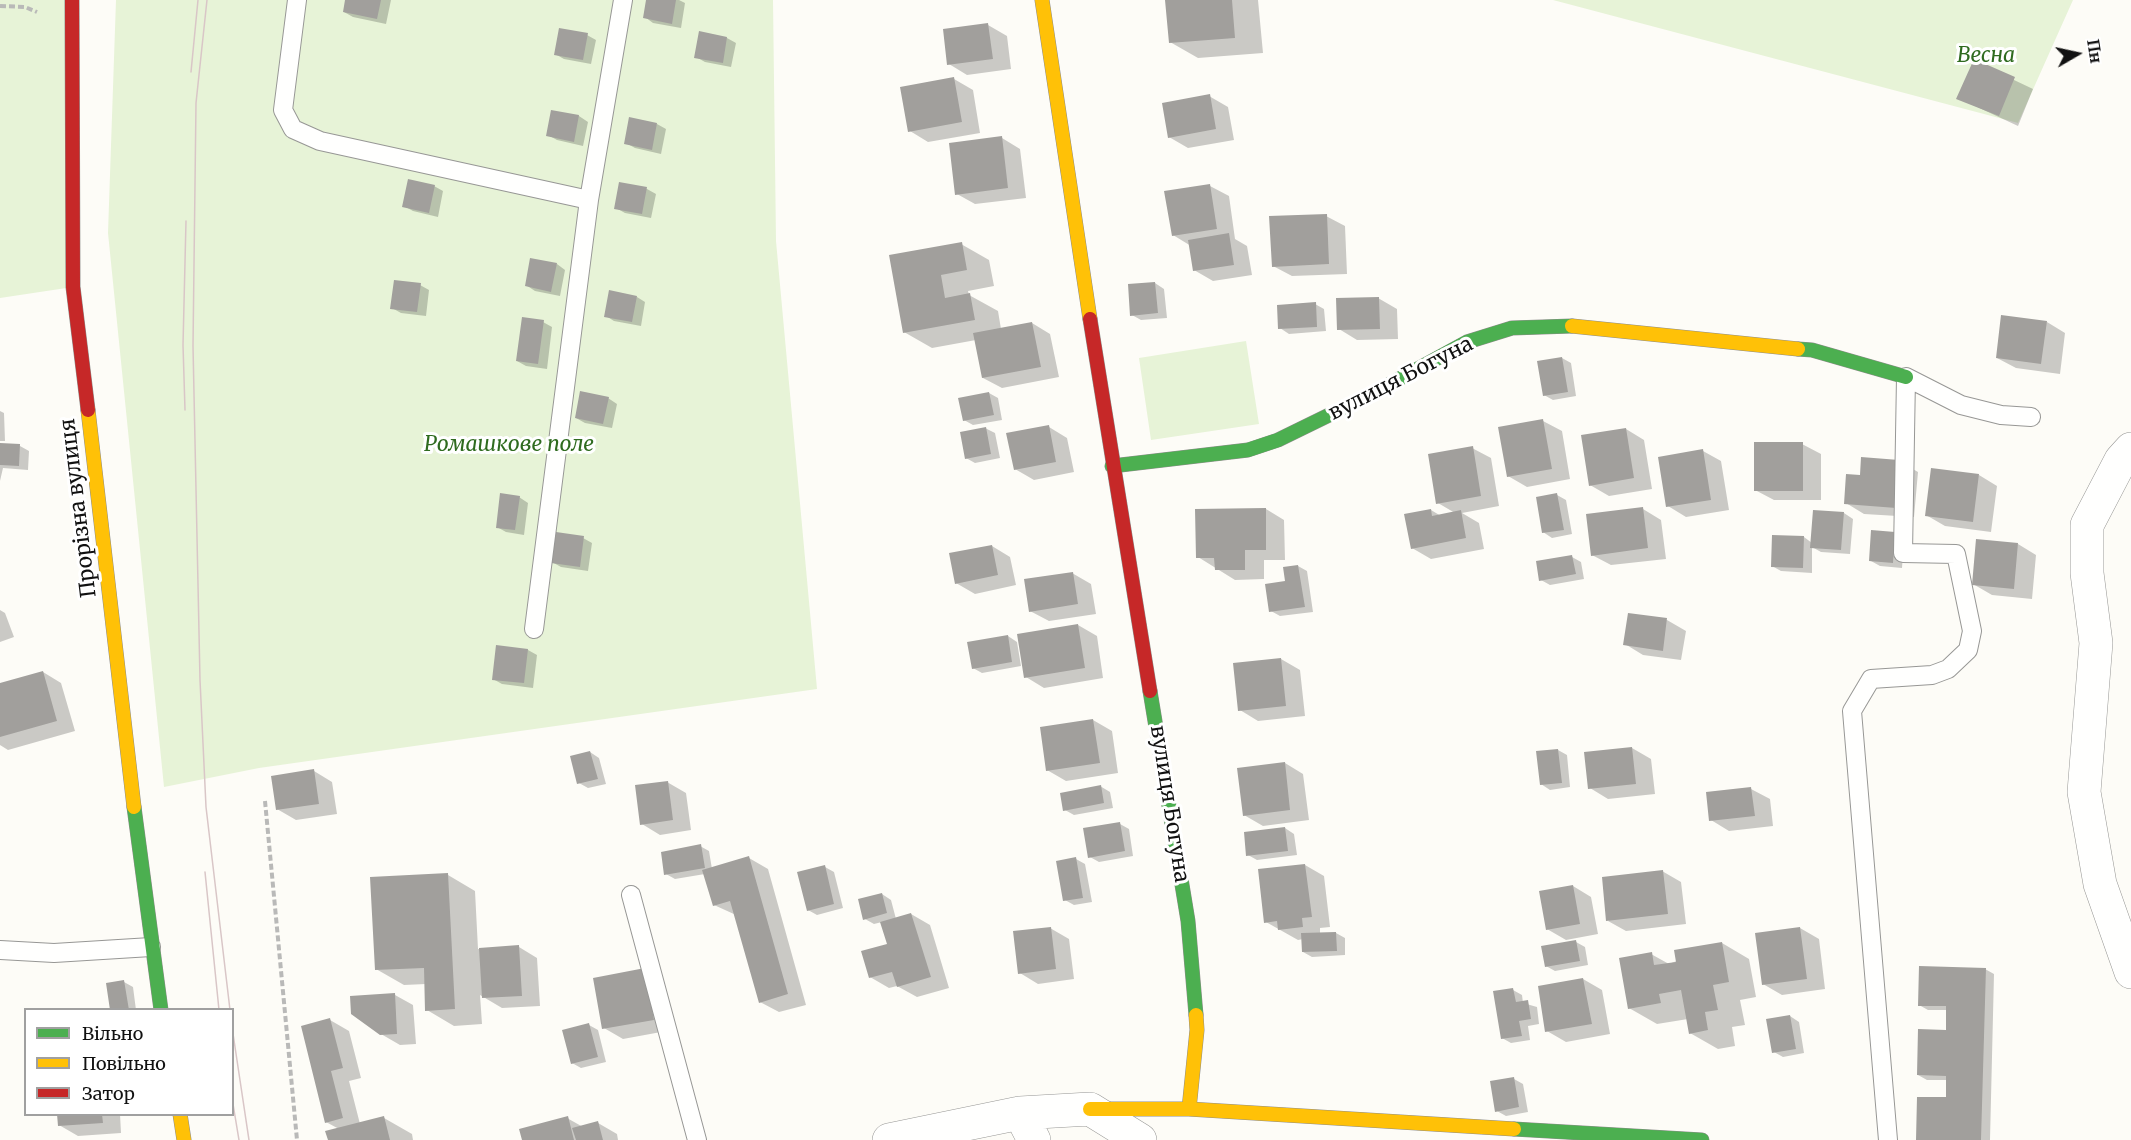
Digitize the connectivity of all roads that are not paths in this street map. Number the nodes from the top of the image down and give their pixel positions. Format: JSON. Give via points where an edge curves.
{"nodes":[{"id":1,"x":72,"y":0,"type":"edge"},
{"id":2,"x":297,"y":0,"type":"edge"},
{"id":3,"x":623,"y":0,"type":"edge"},
{"id":4,"x":1042,"y":0,"type":"edge"},
{"id":5,"x":589,"y":200,"type":"junction"},
{"id":6,"x":1906,"y":377,"type":"junction"},
{"id":7,"x":2031,"y":417,"type":"dead end"},
{"id":8,"x":2131,"y":449,"type":"edge"},
{"id":9,"x":1113,"y":466,"type":"junction"},
{"id":10,"x":534,"y":629,"type":"dead end"},
{"id":11,"x":631,"y":895,"type":"dead end"},
{"id":12,"x":151,"y":947,"type":"junction"},
{"id":13,"x":0,"y":950,"type":"edge"},
{"id":14,"x":2131,"y":972,"type":"edge"},
{"id":15,"x":161,"y":1008,"type":"edge"},
{"id":16,"x":1090,"y":1108,"type":"junction"},
{"id":17,"x":1189,"y":1109,"type":"junction"},
{"id":18,"x":180,"y":1116,"type":"edge"},
{"id":19,"x":1027,"y":1127,"type":"edge"},
{"id":20,"x":184,"y":1140,"type":"edge"},
{"id":21,"x":698,"y":1140,"type":"edge"},
{"id":22,"x":890,"y":1140,"type":"edge"},
{"id":23,"x":1140,"y":1140,"type":"edge"},
{"id":24,"x":1702,"y":1140,"type":"edge"},
{"id":25,"x":1888,"y":1140,"type":"edge"}],
"edges":[{"from":1,"to":12,"type":"street","name":"Прорізна вулиця","via":[[73,287]]},
{"from":2,"to":5,"type":"lane","via":[[283,110],[293,129],[320,141]]},
{"from":3,"to":5,"type":"lane"},
{"from":4,"to":9,"type":"street","name":"вулиця Богуна"},
{"from":5,"to":10,"type":"lane"},
{"from":6,"to":7,"type":"lane","via":[[1962,405],[2001,415]]},
{"from":6,"to":9,"type":"street","name":"вулиця Богуна","via":[[1812,350],[1579,326],[1512,328],[1467,342],[1278,440],[1248,450]]},
{"from":6,"to":25,"type":"lane","via":[[1903,553],[1956,554],[1972,631],[1968,650],[1948,669],[1932,675],[1871,679],[1852,711]]},
{"from":8,"to":14,"type":"street","via":[[2121,460],[2087,525],[2087,573],[2096,643],[2084,792],[2100,884]]},
{"from":9,"to":17,"type":"street","name":"вулиця Богуна","via":[[1188,921],[1197,1030]]},
{"from":11,"to":21,"type":"lane"},
{"from":12,"to":13,"type":"lane","via":[[54,953]]},
{"from":12,"to":15,"type":"street","name":"Прорізна вулиця"},
{"from":16,"to":17,"type":"street"},
{"from":16,"to":19,"type":"street"},
{"from":16,"to":23,"type":"street"},
{"from":17,"to":24,"type":"street"},
{"from":18,"to":20,"type":"street"},
{"from":19,"to":22,"type":"street"}]}
